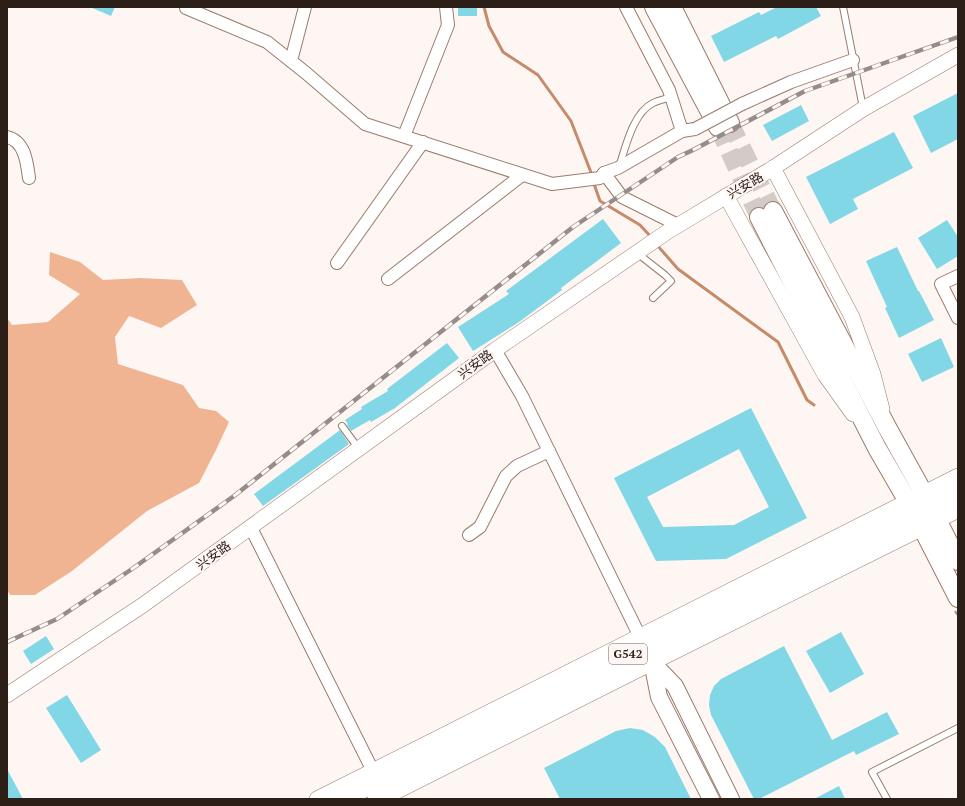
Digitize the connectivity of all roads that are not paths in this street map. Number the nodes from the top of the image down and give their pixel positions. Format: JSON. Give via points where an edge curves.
{"nodes":[{"id":1,"x":305,"y":7,"type":"edge"},
{"id":2,"x":446,"y":7,"type":"edge"},
{"id":3,"x":626,"y":7,"type":"edge"},
{"id":4,"x":654,"y":7,"type":"edge"},
{"id":5,"x":672,"y":7,"type":"edge"},
{"id":6,"x":843,"y":7,"type":"edge"},
{"id":7,"x":186,"y":8,"type":"edge"},
{"id":8,"x":958,"y":56,"type":"edge"},
{"id":9,"x":853,"y":60,"type":"junction"},
{"id":10,"x":291,"y":61,"type":"junction"},
{"id":11,"x":671,"y":97,"type":"junction"},
{"id":12,"x":863,"y":109,"type":"junction"},
{"id":13,"x":682,"y":131,"type":"junction"},
{"id":14,"x":404,"y":136,"type":"junction"},
{"id":15,"x":7,"y":137,"type":"edge"},
{"id":16,"x":423,"y":142,"type":"junction"},
{"id":17,"x":618,"y":168,"type":"junction"},
{"id":18,"x":773,"y":168,"type":"junction"},
{"id":19,"x":522,"y":175,"type":"junction"},
{"id":20,"x":597,"y":177,"type":"junction"},
{"id":21,"x":29,"y":178,"type":"dead end"},
{"id":22,"x":726,"y":196,"type":"junction"},
{"id":23,"x":672,"y":229,"type":"junction"},
{"id":24,"x":639,"y":251,"type":"junction"},
{"id":25,"x":337,"y":263,"type":"dead end"},
{"id":26,"x":958,"y":276,"type":"edge"},
{"id":27,"x":388,"y":279,"type":"dead end"},
{"id":28,"x":653,"y":298,"type":"dead end"},
{"id":29,"x":958,"y":318,"type":"edge"},
{"id":30,"x":495,"y":350,"type":"junction"},
{"id":31,"x":342,"y":426,"type":"dead end"},
{"id":32,"x":888,"y":429,"type":"junction"},
{"id":33,"x":877,"y":448,"type":"junction"},
{"id":34,"x":359,"y":449,"type":"junction"},
{"id":35,"x":549,"y":451,"type":"junction"},
{"id":36,"x":958,"y":476,"type":"edge"},
{"id":37,"x":958,"y":489,"type":"edge"},
{"id":38,"x":958,"y":508,"type":"edge"},
{"id":39,"x":922,"y":509,"type":"junction"},
{"id":40,"x":251,"y":528,"type":"junction"},
{"id":41,"x":469,"y":535,"type":"dead end"},
{"id":42,"x":958,"y":561,"type":"edge"},
{"id":43,"x":958,"y":598,"type":"edge"},
{"id":44,"x":645,"y":648,"type":"junction"},
{"id":45,"x":7,"y":695,"type":"edge"},
{"id":46,"x":958,"y":728,"type":"edge"},
{"id":47,"x":380,"y":789,"type":"edge"},
{"id":48,"x":317,"y":799,"type":"edge"},
{"id":49,"x":342,"y":799,"type":"edge"},
{"id":50,"x":711,"y":799,"type":"edge"},
{"id":51,"x":731,"y":799,"type":"edge"},
{"id":52,"x":887,"y":799,"type":"edge"}],
"edges":[{"from":1,"to":10,"type":"street"},
{"from":2,"to":14,"type":"street","via":[[448,25]]},
{"from":3,"to":11,"type":"street"},
{"from":4,"to":5,"type":"main road","via":[[724,125]]},
{"from":6,"to":9,"type":"lane"},
{"from":7,"to":10,"type":"street","via":[[267,42]]},
{"from":8,"to":12,"type":"street","name":"兴安路"},
{"from":9,"to":12,"type":"lane"},
{"from":9,"to":13,"type":"street","bridge":true,"via":[[791,82],[695,129]]},
{"from":10,"to":14,"type":"street","via":[[365,124]]},
{"from":11,"to":13,"type":"street"},
{"from":11,"to":17,"type":"lane","via":[[653,103],[636,119]]},
{"from":12,"to":18,"type":"street","name":"兴安路"},
{"from":13,"to":17,"type":"street"},
{"from":14,"to":16,"type":"street"},
{"from":15,"to":21,"type":"street","via":[[17,143],[26,156]]},
{"from":16,"to":19,"type":"street"},
{"from":16,"to":25,"type":"street"},
{"from":17,"to":20,"type":"street"},
{"from":18,"to":22,"type":"street","name":"兴安路"},
{"from":18,"to":32,"type":"street","via":[[852,317],[873,374]]},
{"from":19,"to":20,"type":"street","via":[[552,184]]},
{"from":19,"to":27,"type":"street"},
{"from":20,"to":23,"type":"street","via":[[622,197]]},
{"from":22,"to":23,"type":"street","name":"兴安路"},
{"from":22,"to":33,"type":"street","via":[[825,375]]},
{"from":23,"to":24,"type":"street","name":"兴安路"},
{"from":24,"to":28,"type":"lane","via":[[671,281]]},
{"from":24,"to":30,"type":"street","name":"兴安路"},
{"from":26,"to":29,"type":"street","via":[[941,284]]},
{"from":30,"to":34,"type":"street","name":"兴安路"},
{"from":30,"to":35,"type":"street","via":[[522,396]]},
{"from":31,"to":34,"type":"lane"},
{"from":32,"to":33,"type":"main road","via":[[766,214]]},
{"from":32,"to":39,"type":"main road"},
{"from":33,"to":39,"type":"main road"},
{"from":34,"to":40,"type":"street","name":"兴安路"},
{"from":35,"to":41,"type":"street","via":[[517,466],[506,476],[480,527]]},
{"from":35,"to":44,"type":"street"},
{"from":36,"to":39,"type":"street"},
{"from":37,"to":39,"type":"highway","number":"G542"},
{"from":38,"to":39,"type":"highway","number":"G542"},
{"from":39,"to":42,"type":"main road"},
{"from":39,"to":43,"type":"main road"},
{"from":39,"to":44,"type":"highway","number":"G542"},
{"from":40,"to":45,"type":"street","name":"兴安路","via":[[143,605]]},
{"from":40,"to":47,"type":"street"},
{"from":44,"to":47,"type":"highway","number":"G542"},
{"from":44,"to":50,"type":"main road","via":[[659,697]]},
{"from":44,"to":51,"type":"main road","via":[[674,686]]},
{"from":46,"to":52,"type":"lane","via":[[872,772]]},
{"from":47,"to":48,"type":"street"},
{"from":47,"to":49,"type":"highway","number":"G542"}]}
